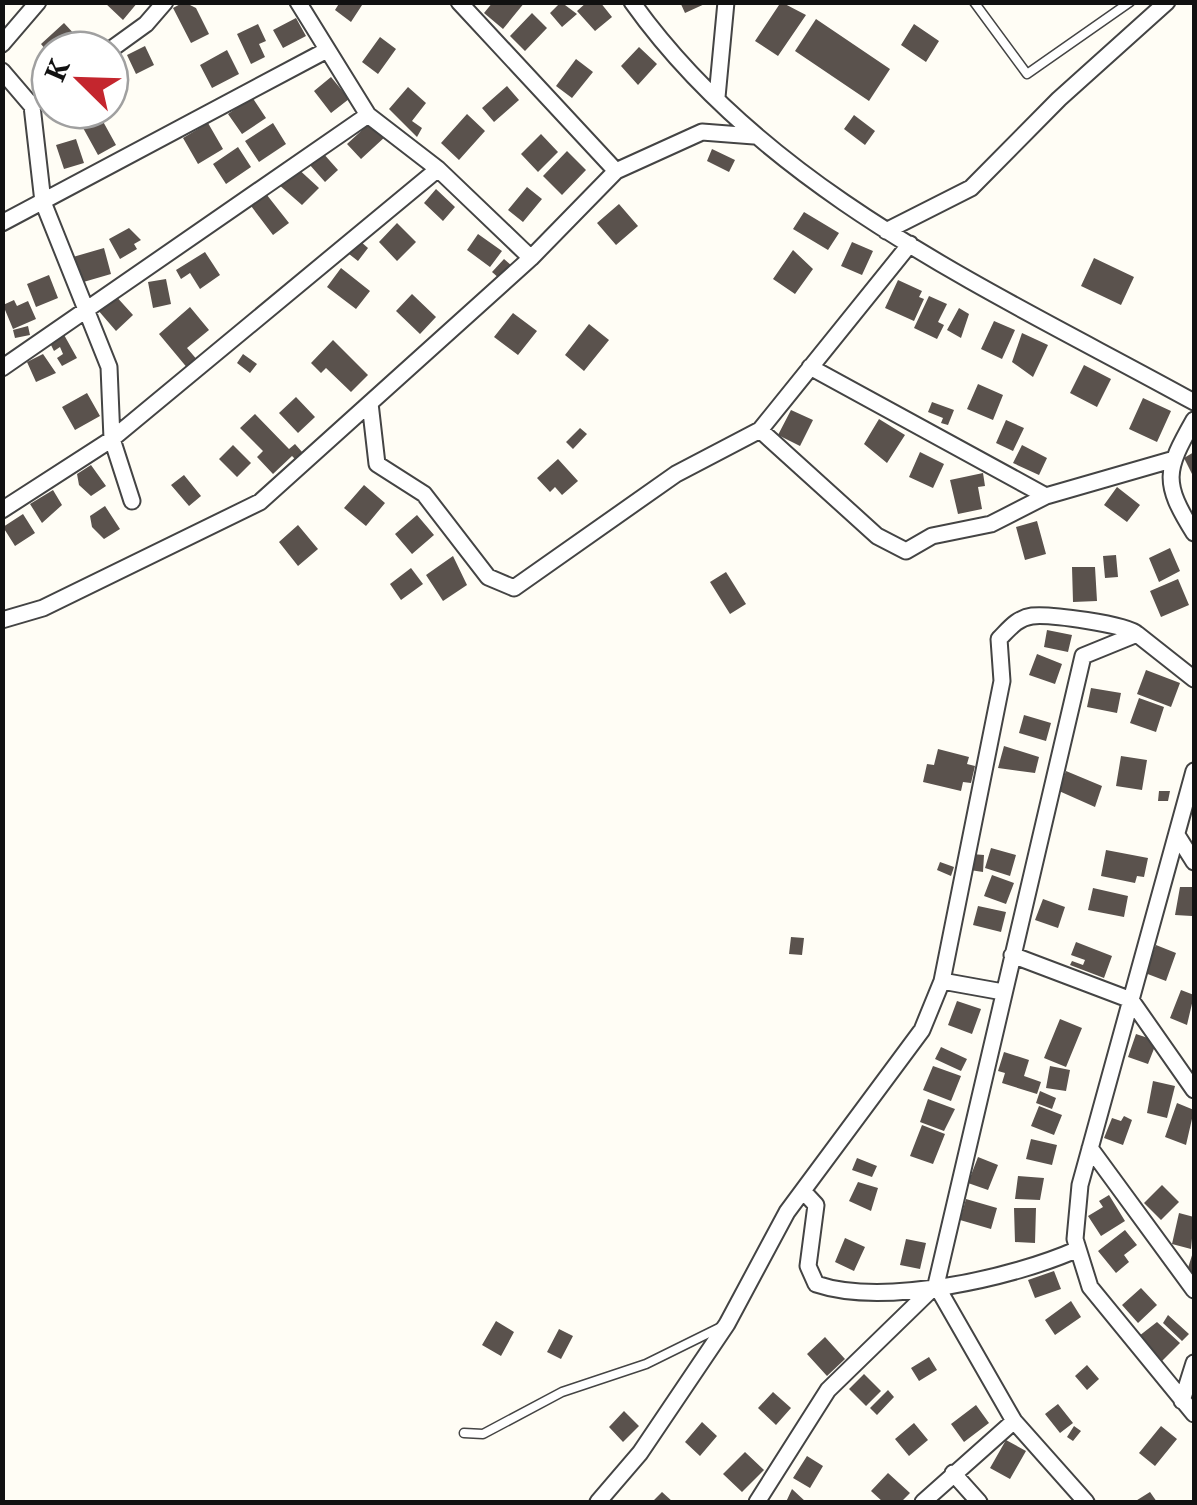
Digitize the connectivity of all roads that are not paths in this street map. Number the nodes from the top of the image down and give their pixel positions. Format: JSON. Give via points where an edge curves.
{"nodes":[{"id":1,"x":38,"y":2,"type":"edge"},
{"id":2,"x":165,"y":2,"type":"edge"},
{"id":3,"x":298,"y":2,"type":"edge"},
{"id":4,"x":632,"y":2,"type":"edge"},
{"id":5,"x":726,"y":2,"type":"edge"},
{"id":6,"x":974,"y":2,"type":"edge"},
{"id":7,"x":1130,"y":2,"type":"edge"},
{"id":8,"x":1166,"y":2,"type":"edge"},
{"id":9,"x":469,"y":6,"type":"edge"},
{"id":10,"x":130,"y":36,"type":"edge"},
{"id":11,"x":2,"y":44,"type":"edge"},
{"id":12,"x":327,"y":50,"type":"junction"},
{"id":13,"x":2,"y":71,"type":"edge"},
{"id":14,"x":717,"y":97,"type":"junction"},
{"id":15,"x":30,"y":104,"type":"edge"},
{"id":16,"x":368,"y":114,"type":"junction"},
{"id":17,"x":34,"y":130,"type":"edge"},
{"id":18,"x":754,"y":136,"type":"junction"},
{"id":19,"x":438,"y":169,"type":"junction"},
{"id":20,"x":616,"y":171,"type":"junction"},
{"id":21,"x":42,"y":202,"type":"junction"},
{"id":22,"x":2,"y":223,"type":"edge"},
{"id":23,"x":886,"y":231,"type":"junction"},
{"id":24,"x":910,"y":244,"type":"junction"},
{"id":25,"x":531,"y":258,"type":"junction"},
{"id":26,"x":84,"y":312,"type":"junction"},
{"id":27,"x":810,"y":367,"type":"junction"},
{"id":28,"x":2,"y":368,"type":"edge"},
{"id":29,"x":1194,"y":402,"type":"edge"},
{"id":30,"x":370,"y":403,"type":"junction"},
{"id":31,"x":1194,"y":420,"type":"edge"},
{"id":32,"x":760,"y":430,"type":"junction"},
{"id":33,"x":112,"y":439,"type":"junction"},
{"id":34,"x":1171,"y":460,"type":"junction"},
{"id":35,"x":1046,"y":496,"type":"junction"},
{"id":36,"x":132,"y":501,"type":"dead end"},
{"id":37,"x":2,"y":510,"type":"edge"},
{"id":38,"x":1194,"y":533,"type":"edge"},
{"id":39,"x":2,"y":620,"type":"edge"},
{"id":40,"x":1137,"y":634,"type":"junction"},
{"id":41,"x":1194,"y":678,"type":"edge"},
{"id":42,"x":1194,"y":771,"type":"edge"},
{"id":43,"x":1176,"y":835,"type":"junction"},
{"id":44,"x":1194,"y":862,"type":"edge"},
{"id":45,"x":1012,"y":955,"type":"junction"},
{"id":46,"x":942,"y":981,"type":"junction"},
{"id":47,"x":1003,"y":992,"type":"junction"},
{"id":48,"x":1131,"y":1000,"type":"junction"},
{"id":49,"x":1194,"y":1090,"type":"edge"},
{"id":50,"x":1090,"y":1148,"type":"junction"},
{"id":51,"x":803,"y":1191,"type":"junction"},
{"id":52,"x":1078,"y":1249,"type":"junction"},
{"id":53,"x":936,"y":1285,"type":"junction"},
{"id":54,"x":1194,"y":1290,"type":"edge"},
{"id":55,"x":727,"y":1324,"type":"junction"},
{"id":56,"x":1194,"y":1363,"type":"edge"},
{"id":57,"x":1182,"y":1401,"type":"junction"},
{"id":58,"x":1194,"y":1414,"type":"edge"},
{"id":59,"x":1014,"y":1420,"type":"junction"},
{"id":60,"x":464,"y":1434,"type":"dead end"},
{"id":61,"x":954,"y":1473,"type":"junction"},
{"id":62,"x":598,"y":1502,"type":"edge"},
{"id":63,"x":757,"y":1502,"type":"edge"},
{"id":64,"x":923,"y":1502,"type":"edge"},
{"id":65,"x":980,"y":1502,"type":"edge"},
{"id":66,"x":1086,"y":1502,"type":"edge"}],
"edges":[{"from":1,"to":11,"type":"street"},
{"from":2,"to":10,"type":"street"},
{"from":3,"to":12,"type":"street"},
{"from":4,"to":14,"type":"street"},
{"from":5,"to":14,"type":"street"},
{"from":6,"to":7,"type":"lane","via":[[1026,74]]},
{"from":8,"to":23,"type":"street","via":[[971,188]]},
{"from":9,"to":20,"type":"street"},
{"from":12,"to":16,"type":"street"},
{"from":12,"to":21,"type":"street"},
{"from":13,"to":15,"type":"street"},
{"from":14,"to":18,"type":"street"},
{"from":16,"to":19,"type":"street"},
{"from":16,"to":26,"type":"street"},
{"from":17,"to":21,"type":"street"},
{"from":18,"to":20,"type":"street","via":[[702,132]]},
{"from":18,"to":23,"type":"street"},
{"from":19,"to":25,"type":"street"},
{"from":19,"to":33,"type":"street"},
{"from":20,"to":25,"type":"street"},
{"from":21,"to":22,"type":"street"},
{"from":21,"to":26,"type":"street"},
{"from":23,"to":24,"type":"street"},
{"from":24,"to":27,"type":"street"},
{"from":24,"to":29,"type":"street"},
{"from":25,"to":30,"type":"street"},
{"from":26,"to":28,"type":"street"},
{"from":26,"to":33,"type":"street","via":[[109,367]]},
{"from":27,"to":32,"type":"street"},
{"from":27,"to":35,"type":"street"},
{"from":30,"to":32,"type":"street","via":[[378,464],[424,494],[488,577],[514,588],[676,474]]},
{"from":30,"to":39,"type":"street","via":[[260,502],[43,608]]},
{"from":31,"to":34,"type":"street"},
{"from":32,"to":35,"type":"street","via":[[877,536],[906,550],[932,536],[991,524]]},
{"from":33,"to":36,"type":"street"},
{"from":33,"to":37,"type":"street"},
{"from":34,"to":35,"type":"street"},
{"from":34,"to":38,"type":"street","via":[[1169,494]]},
{"from":40,"to":41,"type":"street"},
{"from":40,"to":45,"type":"street","via":[[1083,656]]},
{"from":40,"to":46,"type":"street","via":[[1110,622],[1034,616],[1014,622],[1000,639],[1002,681]]},
{"from":42,"to":43,"type":"street"},
{"from":43,"to":44,"type":"street"},
{"from":43,"to":48,"type":"street"},
{"from":45,"to":47,"type":"street"},
{"from":45,"to":48,"type":"street"},
{"from":46,"to":47,"type":"street"},
{"from":46,"to":51,"type":"street","via":[[922,1030]]},
{"from":47,"to":53,"type":"street"},
{"from":48,"to":49,"type":"street"},
{"from":48,"to":50,"type":"street"},
{"from":50,"to":52,"type":"street","via":[[1080,1185]]},
{"from":50,"to":54,"type":"street"},
{"from":51,"to":53,"type":"street","via":[[816,1206],[808,1266],[816,1284],[843,1293]]},
{"from":51,"to":55,"type":"street"},
{"from":52,"to":53,"type":"street","via":[[1034,1269]]},
{"from":52,"to":57,"type":"street","via":[[1090,1287]]},
{"from":53,"to":59,"type":"street"},
{"from":53,"to":63,"type":"street","via":[[828,1390]]},
{"from":55,"to":60,"type":"lane","via":[[646,1364],[562,1392],[483,1434]]},
{"from":55,"to":62,"type":"street","via":[[640,1453]]},
{"from":56,"to":57,"type":"street"},
{"from":57,"to":58,"type":"street"},
{"from":59,"to":61,"type":"street"},
{"from":59,"to":66,"type":"street"},
{"from":61,"to":64,"type":"street"},
{"from":61,"to":65,"type":"street"}]}
